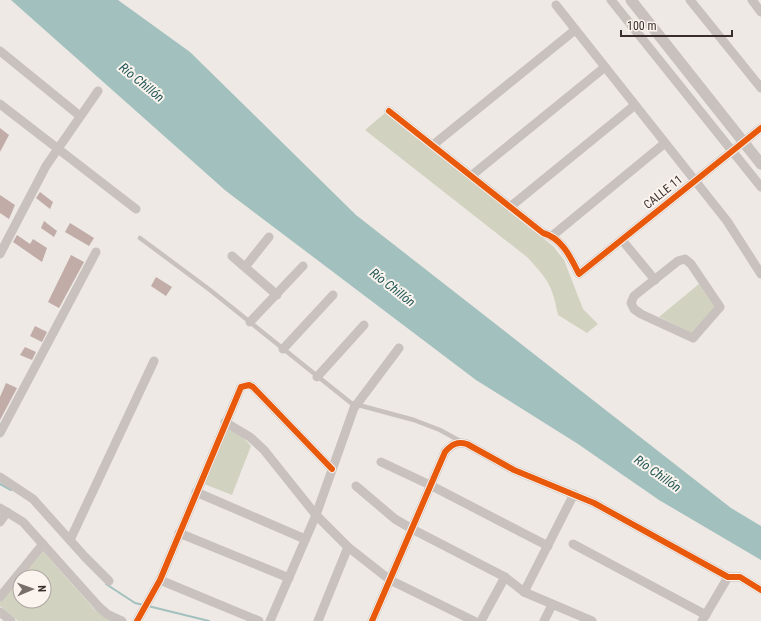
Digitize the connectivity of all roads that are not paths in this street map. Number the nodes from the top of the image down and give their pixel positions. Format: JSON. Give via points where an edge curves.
{"nodes":[{"id":1,"x":611,"y":0,"type":"edge"},
{"id":2,"x":631,"y":0,"type":"edge"},
{"id":3,"x":690,"y":0,"type":"edge"},
{"id":4,"x":752,"y":0,"type":"edge"},
{"id":5,"x":556,"y":5,"type":"dead end"},
{"id":6,"x":761,"y":12,"type":"edge"},
{"id":7,"x":575,"y":30,"type":"junction"},
{"id":8,"x":0,"y":50,"type":"edge"},
{"id":9,"x":605,"y":67,"type":"junction"},
{"id":10,"x":761,"y":88,"type":"edge"},
{"id":11,"x":98,"y":91,"type":"dead end"},
{"id":12,"x":0,"y":104,"type":"edge"},
{"id":13,"x":635,"y":105,"type":"junction"},
{"id":14,"x":390,"y":111,"type":"dead end"},
{"id":15,"x":80,"y":116,"type":"junction"},
{"id":16,"x":761,"y":128,"type":"edge"},
{"id":17,"x":744,"y":141,"type":"junction"},
{"id":18,"x":665,"y":143,"type":"junction"},
{"id":19,"x":433,"y":145,"type":"junction"},
{"id":20,"x":57,"y":150,"type":"junction"},
{"id":21,"x":733,"y":150,"type":"junction"},
{"id":22,"x":761,"y":164,"type":"edge"},
{"id":23,"x":471,"y":176,"type":"junction"},
{"id":24,"x":695,"y":181,"type":"junction"},
{"id":25,"x":761,"y":187,"type":"edge"},
{"id":26,"x":510,"y":206,"type":"junction"},
{"id":27,"x":136,"y":209,"type":"dead end"},
{"id":28,"x":552,"y":236,"type":"junction"},
{"id":29,"x":269,"y":237,"type":"dead end"},
{"id":30,"x":140,"y":238,"type":"dead end"},
{"id":31,"x":622,"y":240,"type":"junction"},
{"id":32,"x":96,"y":252,"type":"dead end"},
{"id":33,"x":0,"y":254,"type":"edge"},
{"id":34,"x":232,"y":256,"type":"dead end"},
{"id":35,"x":303,"y":266,"type":"dead end"},
{"id":36,"x":245,"y":267,"type":"junction"},
{"id":37,"x":761,"y":274,"type":"edge"},
{"id":38,"x":655,"y":280,"type":"junction"},
{"id":39,"x":277,"y":295,"type":"junction"},
{"id":40,"x":334,"y":295,"type":"dead end"},
{"id":41,"x":250,"y":322,"type":"junction"},
{"id":42,"x":364,"y":325,"type":"dead end"},
{"id":43,"x":399,"y":348,"type":"dead end"},
{"id":44,"x":283,"y":349,"type":"junction"},
{"id":45,"x":154,"y":361,"type":"dead end"},
{"id":46,"x":317,"y":377,"type":"junction"},
{"id":47,"x":356,"y":405,"type":"junction"},
{"id":48,"x":225,"y":422,"type":"junction"},
{"id":49,"x":0,"y":433,"type":"edge"},
{"id":50,"x":463,"y":443,"type":"junction"},
{"id":51,"x":381,"y":462,"type":"dead end"},
{"id":52,"x":332,"y":469,"type":"junction"},
{"id":53,"x":0,"y":477,"type":"edge"},
{"id":54,"x":430,"y":485,"type":"junction"},
{"id":55,"x":356,"y":486,"type":"dead end"},
{"id":56,"x":196,"y":492,"type":"junction"},
{"id":57,"x":574,"y":494,"type":"junction"},
{"id":58,"x":4,"y":510,"type":"edge"},
{"id":59,"x":316,"y":515,"type":"junction"},
{"id":60,"x":0,"y":522,"type":"edge"},
{"id":61,"x":412,"y":529,"type":"junction"},
{"id":62,"x":179,"y":533,"type":"junction"},
{"id":63,"x":305,"y":539,"type":"junction"},
{"id":64,"x":70,"y":540,"type":"junction"},
{"id":65,"x":43,"y":544,"type":"junction"},
{"id":66,"x":573,"y":544,"type":"dead end"},
{"id":67,"x":548,"y":546,"type":"junction"},
{"id":68,"x":348,"y":547,"type":"junction"},
{"id":69,"x":505,"y":577,"type":"junction"},
{"id":70,"x":728,"y":577,"type":"junction"},
{"id":71,"x":289,"y":578,"type":"junction"},
{"id":72,"x":160,"y":580,"type":"junction"},
{"id":73,"x":390,"y":580,"type":"junction"},
{"id":74,"x":109,"y":581,"type":"dead end"},
{"id":75,"x":761,"y":590,"type":"edge"},
{"id":76,"x":524,"y":592,"type":"junction"},
{"id":77,"x":0,"y":596,"type":"edge"},
{"id":78,"x":552,"y":604,"type":"junction"},
{"id":79,"x":0,"y":612,"type":"edge"},
{"id":80,"x":704,"y":618,"type":"edge"},
{"id":81,"x":12,"y":621,"type":"edge"},
{"id":82,"x":122,"y":621,"type":"edge"},
{"id":83,"x":138,"y":621,"type":"edge"},
{"id":84,"x":259,"y":621,"type":"edge"},
{"id":85,"x":270,"y":621,"type":"edge"},
{"id":86,"x":318,"y":621,"type":"edge"},
{"id":87,"x":372,"y":621,"type":"edge"},
{"id":88,"x":474,"y":621,"type":"edge"},
{"id":89,"x":481,"y":621,"type":"edge"},
{"id":90,"x":544,"y":621,"type":"edge"},
{"id":91,"x":592,"y":621,"type":"edge"}],
"edges":[{"from":1,"to":21,"type":"street","via":[[662,66]]},
{"from":2,"to":17,"type":"street"},
{"from":3,"to":10,"type":"street"},
{"from":4,"to":6,"type":"street"},
{"from":5,"to":7,"type":"street"},
{"from":7,"to":9,"type":"street"},
{"from":7,"to":19,"type":"street"},
{"from":8,"to":15,"type":"street"},
{"from":9,"to":13,"type":"street"},
{"from":9,"to":23,"type":"street"},
{"from":11,"to":15,"type":"street"},
{"from":12,"to":20,"type":"street"},
{"from":13,"to":18,"type":"street"},
{"from":13,"to":26,"type":"street"},
{"from":14,"to":19,"type":"street"},
{"from":15,"to":20,"type":"street"},
{"from":16,"to":17,"type":"street","name":"CALLE 11"},
{"from":17,"to":21,"type":"street","name":"CALLE 11"},
{"from":17,"to":22,"type":"street"},
{"from":18,"to":24,"type":"street"},
{"from":18,"to":28,"type":"street"},
{"from":19,"to":23,"type":"street"},
{"from":20,"to":27,"type":"street"},
{"from":20,"to":33,"type":"street"},
{"from":21,"to":24,"type":"street","name":"CALLE 11"},
{"from":21,"to":25,"type":"street"},
{"from":23,"to":26,"type":"street"},
{"from":24,"to":31,"type":"street","name":"CALLE 11"},
{"from":24,"to":37,"type":"street","via":[[727,221]]},
{"from":26,"to":28,"type":"street","via":[[543,233]]},
{"from":28,"to":31,"type":"street","name":"CALLE 11","via":[[567,252],[579,274]]},
{"from":29,"to":36,"type":"street"},
{"from":30,"to":41,"type":"lane"},
{"from":31,"to":38,"type":"street"},
{"from":32,"to":49,"type":"street"},
{"from":34,"to":36,"type":"street"},
{"from":35,"to":39,"type":"street"},
{"from":36,"to":39,"type":"street"},
{"from":38,"to":38,"type":"street","via":[[634,296],[631,303],[634,309],[691,337],[694,337],[719,309],[719,305],[685,259]]},
{"from":39,"to":41,"type":"street"},
{"from":40,"to":44,"type":"street"},
{"from":41,"to":44,"type":"lane"},
{"from":42,"to":46,"type":"street"},
{"from":43,"to":47,"type":"street"},
{"from":44,"to":46,"type":"lane"},
{"from":45,"to":64,"type":"street"},
{"from":46,"to":47,"type":"lane"},
{"from":47,"to":50,"type":"lane","via":[[414,420]]},
{"from":47,"to":52,"type":"street"},
{"from":48,"to":52,"type":"street","via":[[241,387],[253,387]]},
{"from":48,"to":56,"type":"street"},
{"from":48,"to":59,"type":"street","via":[[250,437],[264,450]]},
{"from":50,"to":54,"type":"street","via":[[453,445],[445,452]]},
{"from":50,"to":57,"type":"street","via":[[520,472]]},
{"from":51,"to":54,"type":"street"},
{"from":52,"to":59,"type":"street"},
{"from":53,"to":64,"type":"street","via":[[33,499]]},
{"from":54,"to":61,"type":"street"},
{"from":54,"to":67,"type":"street"},
{"from":55,"to":61,"type":"street","via":[[395,519]]},
{"from":56,"to":62,"type":"street"},
{"from":56,"to":63,"type":"street"},
{"from":57,"to":67,"type":"street"},
{"from":57,"to":70,"type":"street"},
{"from":58,"to":60,"type":"street"},
{"from":58,"to":65,"type":"street","via":[[23,522]]},
{"from":59,"to":63,"type":"street"},
{"from":59,"to":68,"type":"street"},
{"from":61,"to":69,"type":"street"},
{"from":61,"to":73,"type":"street"},
{"from":62,"to":71,"type":"street"},
{"from":62,"to":72,"type":"street"},
{"from":63,"to":71,"type":"street"},
{"from":64,"to":74,"type":"street"},
{"from":65,"to":77,"type":"street"},
{"from":65,"to":82,"type":"street","via":[[99,607]]},
{"from":66,"to":80,"type":"street"},
{"from":67,"to":76,"type":"street"},
{"from":68,"to":73,"type":"street"},
{"from":68,"to":86,"type":"street"},
{"from":69,"to":76,"type":"street"},
{"from":69,"to":89,"type":"street"},
{"from":70,"to":75,"type":"street","via":[[740,577]]},
{"from":70,"to":80,"type":"street"},
{"from":71,"to":85,"type":"street"},
{"from":72,"to":83,"type":"street"},
{"from":72,"to":84,"type":"street"},
{"from":73,"to":87,"type":"street"},
{"from":73,"to":88,"type":"street"},
{"from":76,"to":78,"type":"street"},
{"from":78,"to":90,"type":"street"},
{"from":78,"to":91,"type":"street"},
{"from":79,"to":81,"type":"street"}]}
